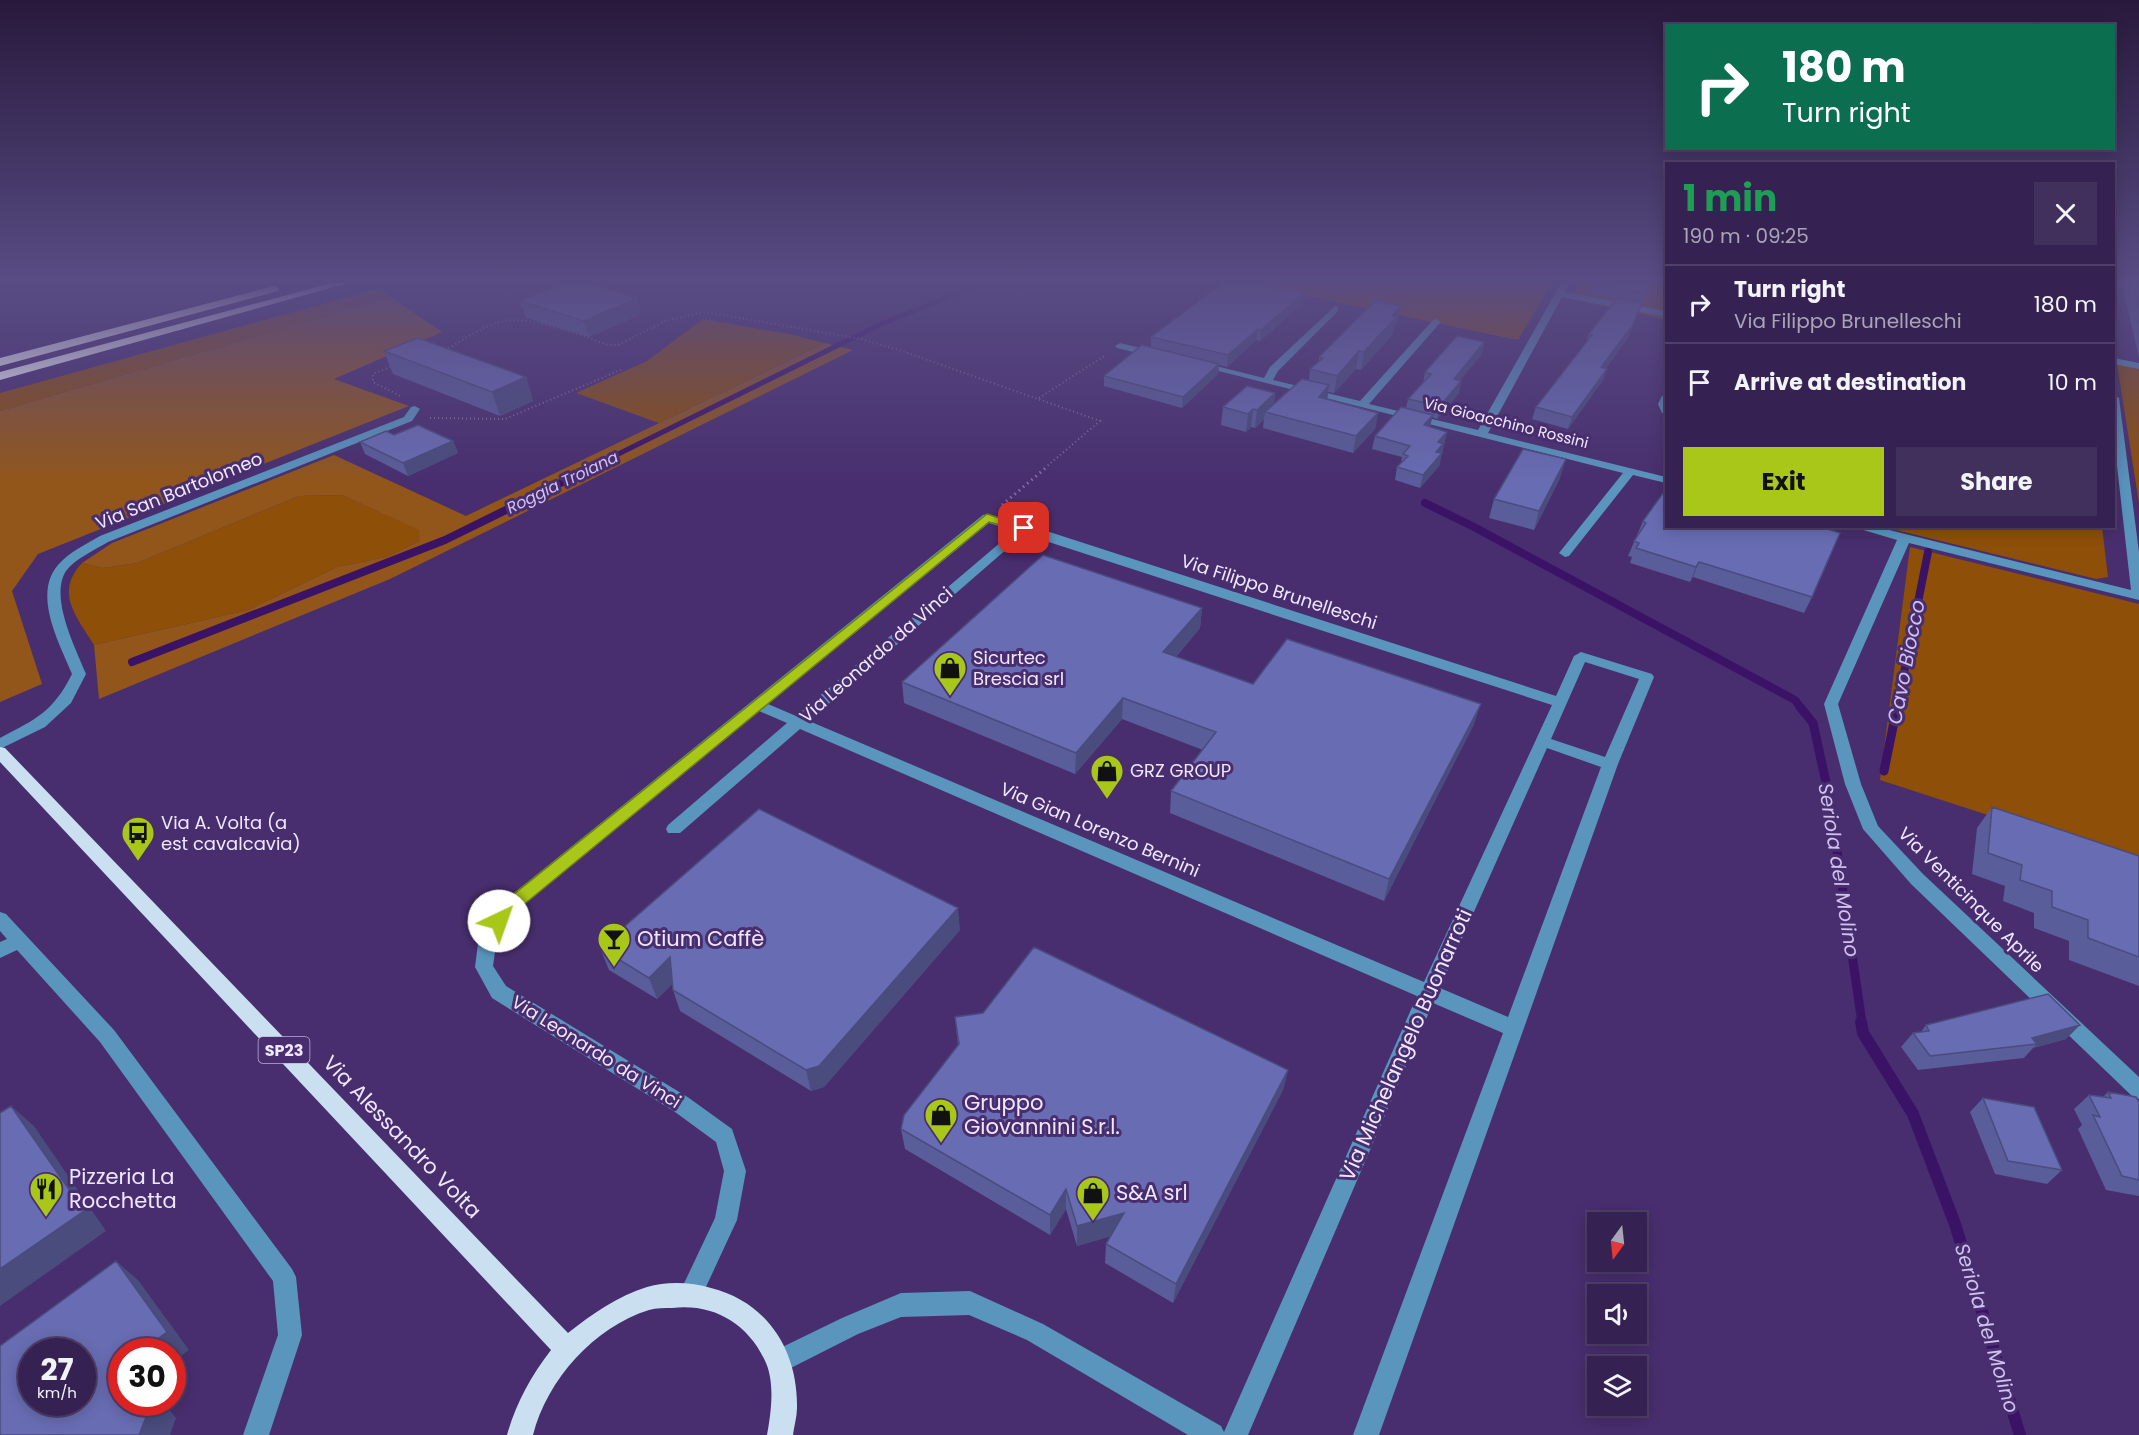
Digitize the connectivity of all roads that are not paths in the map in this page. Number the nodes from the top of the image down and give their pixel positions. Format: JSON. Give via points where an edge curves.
{"nodes":[{"id":1,"x":45,"y":350,"type":"edge"},
{"id":2,"x":96,"y":350,"type":"edge"},
{"id":3,"x":1136,"y":350,"type":"edge"},
{"id":4,"x":1293,"y":350,"type":"edge"},
{"id":5,"x":1411,"y":350,"type":"edge"},
{"id":6,"x":1528,"y":350,"type":"edge"},
{"id":7,"x":1165,"y":357,"type":"edge"},
{"id":8,"x":2115,"y":361,"type":"edge"},
{"id":9,"x":0,"y":362,"type":"edge"},
{"id":10,"x":1188,"y":362,"type":"edge"},
{"id":11,"x":2139,"y":366,"type":"edge"},
{"id":12,"x":0,"y":376,"type":"edge"},
{"id":13,"x":1267,"y":381,"type":"junction"},
{"id":14,"x":1363,"y":404,"type":"junction"},
{"id":15,"x":2115,"y":406,"type":"edge"},
{"id":16,"x":412,"y":414,"type":"road end"},
{"id":17,"x":1482,"y":434,"type":"junction"},
{"id":18,"x":1630,"y":471,"type":"junction"},
{"id":19,"x":1665,"y":480,"type":"edge"},
{"id":20,"x":987,"y":518,"type":"joint"},
{"id":21,"x":1024,"y":528,"type":"junction"},
{"id":22,"x":1863,"y":528,"type":"edge"},
{"id":23,"x":1904,"y":539,"type":"junction"},
{"id":24,"x":1565,"y":553,"type":"dead end"},
{"id":25,"x":2139,"y":596,"type":"edge"},
{"id":26,"x":1559,"y":702,"type":"junction"},
{"id":27,"x":756,"y":704,"type":"junction"},
{"id":28,"x":798,"y":722,"type":"junction"},
{"id":29,"x":1541,"y":741,"type":"junction"},
{"id":30,"x":0,"y":744,"type":"edge"},
{"id":31,"x":0,"y":752,"type":"edge"},
{"id":32,"x":1610,"y":764,"type":"junction"},
{"id":33,"x":674,"y":829,"type":"dead end"},
{"id":34,"x":0,"y":919,"type":"edge"},
{"id":35,"x":19,"y":940,"type":"junction"},
{"id":36,"x":0,"y":951,"type":"edge"},
{"id":37,"x":1429,"y":991,"type":"junction"},
{"id":38,"x":1515,"y":1029,"type":"junction"},
{"id":39,"x":2139,"y":1090,"type":"edge"},
{"id":40,"x":691,"y":1294,"type":"junction"},
{"id":41,"x":567,"y":1349,"type":"junction"},
{"id":42,"x":779,"y":1362,"type":"junction"},
{"id":43,"x":256,"y":1435,"type":"edge"},
{"id":44,"x":520,"y":1435,"type":"edge"},
{"id":45,"x":780,"y":1435,"type":"edge"},
{"id":46,"x":1212,"y":1435,"type":"edge"},
{"id":47,"x":1235,"y":1435,"type":"edge"},
{"id":48,"x":1366,"y":1435,"type":"edge"}],
"edges":[{"from":1,"to":9,"type":"highway"},
{"from":2,"to":12,"type":"highway"},
{"from":3,"to":7,"type":"street"},
{"from":4,"to":13,"type":"street"},
{"from":5,"to":14,"type":"street"},
{"from":6,"to":17,"type":"street"},
{"from":8,"to":11,"type":"street"},
{"from":10,"to":13,"type":"street","name":"Via Gioacchino Rossini"},
{"from":13,"to":14,"type":"street","name":"Via Gioacchino Rossini"},
{"from":14,"to":17,"type":"street","name":"Via Gioacchino Rossini"},
{"from":15,"to":25,"type":"street"},
{"from":16,"to":30,"type":"street","name":"Via San Bartolomeo","via":[[104,539],[77,555],[59,572],[54,605],[79,674],[66,700],[40,723]]},
{"from":17,"to":18,"type":"street","name":"Via Gioacchino Rossini"},
{"from":18,"to":19,"type":"street","name":"Via Gioacchino Rossini"},
{"from":18,"to":24,"type":"street"},
{"from":20,"to":21,"type":"street","name":"Via Filippo Brunelleschi"},
{"from":20,"to":27,"type":"street","name":"Via Leonardo da Vinci"},
{"from":21,"to":26,"type":"street","name":"Via Filippo Brunelleschi"},
{"from":21,"to":28,"type":"street","name":"Via Leonardo da Vinci"},
{"from":22,"to":23,"type":"street"},
{"from":23,"to":25,"type":"street"},
{"from":23,"to":39,"type":"street","name":"Via Venticinque Aprile","via":[[1831,704],[1853,784],[1871,829],[1917,879]]},
{"from":26,"to":29,"type":"street","name":"Via Michelangelo Buonarroti"},
{"from":26,"to":32,"type":"street","name":"Via Michelangelo Buonarroti","via":[[1581,656],[1647,677]]},
{"from":27,"to":28,"type":"street","name":"Via Gian Lorenzo Bernini"},
{"from":27,"to":40,"type":"street","name":"Via Leonardo da Vinci","via":[[510,906],[488,936],[483,967],[499,992],[682,1104],[725,1136],[735,1171],[726,1220]]},
{"from":28,"to":33,"type":"street","name":"Via Leonardo da Vinci"},
{"from":28,"to":37,"type":"street","name":"Via Gian Lorenzo Bernini"},
{"from":29,"to":32,"type":"street"},
{"from":29,"to":37,"type":"street","name":"Via Michelangelo Buonarroti"},
{"from":31,"to":41,"type":"main road","name":"Via Alessandro Volta","number":"SP23"},
{"from":32,"to":38,"type":"street"},
{"from":34,"to":35,"type":"street"},
{"from":35,"to":36,"type":"street"},
{"from":35,"to":43,"type":"street","via":[[107,1036],[284,1277],[290,1335]]},
{"from":37,"to":38,"type":"street","name":"Via Gian Lorenzo Bernini"},
{"from":37,"to":47,"type":"street","name":"Via Michelangelo Buonarroti"},
{"from":38,"to":48,"type":"street"},
{"from":40,"to":41,"type":"main road","via":[[649,1299],[627,1308],[606,1318]]},
{"from":40,"to":42,"type":"main road","via":[[729,1304],[759,1327]]},
{"from":41,"to":44,"type":"main road","via":[[543,1381]]},
{"from":42,"to":45,"type":"main road","via":[[785,1408]]},
{"from":42,"to":46,"type":"street","via":[[901,1305],[970,1303],[1035,1332]]}]}
